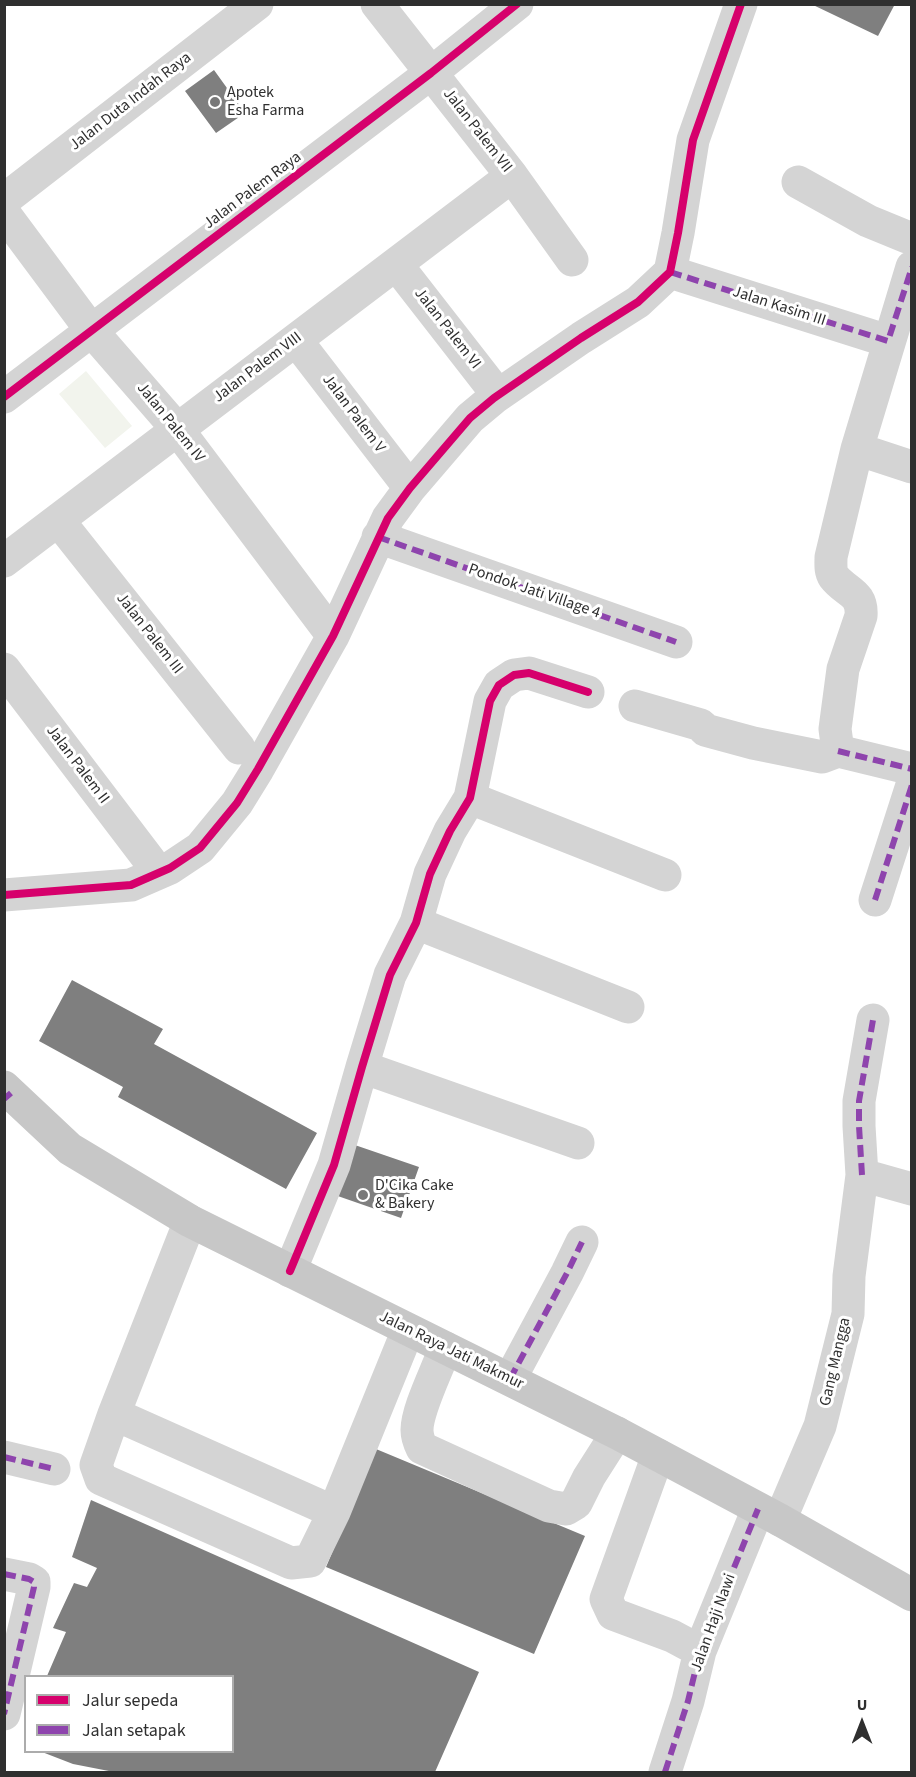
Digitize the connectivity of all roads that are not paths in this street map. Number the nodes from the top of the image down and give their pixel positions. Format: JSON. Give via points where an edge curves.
{"nodes":[{"id":1,"x":257,"y":4,"type":"edge"},
{"id":2,"x":377,"y":4,"type":"edge"},
{"id":3,"x":517,"y":4,"type":"edge"},
{"id":4,"x":741,"y":4,"type":"edge"},
{"id":5,"x":431,"y":73,"type":"junction"},
{"id":6,"x":512,"y":176,"type":"junction"},
{"id":7,"x":798,"y":182,"type":"dead end"},
{"id":8,"x":4,"y":200,"type":"edge"},
{"id":9,"x":4,"y":213,"type":"edge"},
{"id":10,"x":910,"y":242,"type":"edge"},
{"id":11,"x":573,"y":260,"type":"dead end"},
{"id":12,"x":396,"y":264,"type":"junction"},
{"id":13,"x":670,"y":272,"type":"junction"},
{"id":14,"x":92,"y":330,"type":"junction"},
{"id":15,"x":296,"y":339,"type":"junction"},
{"id":16,"x":888,"y":341,"type":"junction"},
{"id":17,"x":498,"y":395,"type":"junction"},
{"id":18,"x":4,"y":397,"type":"edge"},
{"id":19,"x":178,"y":430,"type":"junction"},
{"id":20,"x":857,"y":449,"type":"junction"},
{"id":21,"x":912,"y":467,"type":"edge"},
{"id":22,"x":410,"y":488,"type":"junction"},
{"id":23,"x":58,"y":520,"type":"junction"},
{"id":24,"x":385,"y":539,"type":"junction"},
{"id":25,"x":4,"y":561,"type":"edge"},
{"id":26,"x":333,"y":636,"type":"junction"},
{"id":27,"x":676,"y":642,"type":"dead end"},
{"id":28,"x":4,"y":669,"type":"edge"},
{"id":29,"x":588,"y":692,"type":"dead end"},
{"id":30,"x":636,"y":706,"type":"dead end"},
{"id":31,"x":239,"y":748,"type":"dead end"},
{"id":32,"x":838,"y":751,"type":"junction"},
{"id":33,"x":912,"y":769,"type":"edge"},
{"id":34,"x":912,"y":785,"type":"edge"},
{"id":35,"x":470,"y":798,"type":"junction"},
{"id":36,"x":150,"y":861,"type":"dead end"},
{"id":37,"x":664,"y":875,"type":"dead end"},
{"id":38,"x":4,"y":895,"type":"edge"},
{"id":39,"x":875,"y":900,"type":"dead end"},
{"id":40,"x":416,"y":923,"type":"junction"},
{"id":41,"x":628,"y":1007,"type":"dead end"},
{"id":42,"x":873,"y":1020,"type":"dead end"},
{"id":43,"x":362,"y":1067,"type":"junction"},
{"id":44,"x":7,"y":1093,"type":"edge"},
{"id":45,"x":578,"y":1143,"type":"dead end"},
{"id":46,"x":862,"y":1175,"type":"junction"},
{"id":47,"x":912,"y":1189,"type":"edge"},
{"id":48,"x":190,"y":1221,"type":"junction"},
{"id":49,"x":582,"y":1242,"type":"dead end"},
{"id":50,"x":290,"y":1271,"type":"junction"},
{"id":51,"x":408,"y":1330,"type":"junction"},
{"id":52,"x":445,"y":1348,"type":"junction"},
{"id":53,"x":510,"y":1379,"type":"junction"},
{"id":54,"x":114,"y":1414,"type":"junction"},
{"id":55,"x":617,"y":1433,"type":"junction"},
{"id":56,"x":658,"y":1455,"type":"junction"},
{"id":57,"x":4,"y":1457,"type":"edge"},
{"id":58,"x":54,"y":1469,"type":"dead end"},
{"id":59,"x":334,"y":1512,"type":"junction"},
{"id":60,"x":769,"y":1515,"type":"junction"},
{"id":61,"x":4,"y":1574,"type":"edge"},
{"id":62,"x":912,"y":1595,"type":"edge"},
{"id":63,"x":700,"y":1651,"type":"junction"},
{"id":64,"x":4,"y":1714,"type":"edge"},
{"id":65,"x":665,"y":1773,"type":"edge"}],
"edges":[{"from":1,"to":8,"type":"street","name":"Jalan Duta Indah Raya"},
{"from":2,"to":5,"type":"street","name":"Jalan Palem VII"},
{"from":3,"to":5,"type":"street","name":"Jalan Palem Raya"},
{"from":4,"to":13,"type":"street","via":[[693,140]]},
{"from":5,"to":6,"type":"street","name":"Jalan Palem VII"},
{"from":5,"to":14,"type":"street","name":"Jalan Palem Raya"},
{"from":6,"to":11,"type":"street","name":"Jalan Palem VII"},
{"from":6,"to":12,"type":"street","name":"Jalan Palem VIII"},
{"from":7,"to":10,"type":"street"},
{"from":9,"to":14,"type":"street","name":"Jalan Palem IV"},
{"from":10,"to":16,"type":"street"},
{"from":12,"to":15,"type":"street","name":"Jalan Palem VIII"},
{"from":12,"to":17,"type":"street","name":"Jalan Palem VI"},
{"from":13,"to":16,"type":"street","name":"Jalan Kasim III"},
{"from":13,"to":17,"type":"street","via":[[638,302]]},
{"from":14,"to":18,"type":"street","name":"Jalan Palem Raya"},
{"from":14,"to":19,"type":"street","name":"Jalan Palem IV"},
{"from":15,"to":19,"type":"street","name":"Jalan Palem VIII"},
{"from":15,"to":22,"type":"street","name":"Jalan Palem V"},
{"from":16,"to":20,"type":"street"},
{"from":17,"to":22,"type":"street","via":[[470,418]]},
{"from":19,"to":23,"type":"street","name":"Jalan Palem VIII"},
{"from":19,"to":26,"type":"street","name":"Jalan Palem IV"},
{"from":20,"to":21,"type":"street"},
{"from":20,"to":32,"type":"street","via":[[830,569],[859,598],[862,608],[843,669],[835,729]]},
{"from":22,"to":24,"type":"street","via":[[388,518]]},
{"from":23,"to":25,"type":"street","name":"Jalan Palem VIII"},
{"from":23,"to":31,"type":"street","name":"Jalan Palem III"},
{"from":24,"to":26,"type":"street"},
{"from":24,"to":27,"type":"street","name":"Pondok Jati Village 4"},
{"from":26,"to":38,"type":"street","via":[[258,770],[200,848],[170,868],[131,885]]},
{"from":28,"to":36,"type":"street","name":"Jalan Palem II"},
{"from":29,"to":35,"type":"street","via":[[528,673],[514,675],[499,685],[490,701]]},
{"from":30,"to":32,"type":"street","via":[[753,743],[822,757]]},
{"from":32,"to":33,"type":"street"},
{"from":34,"to":39,"type":"street"},
{"from":35,"to":37,"type":"street"},
{"from":35,"to":40,"type":"street","via":[[430,874]]},
{"from":40,"to":41,"type":"street"},
{"from":40,"to":43,"type":"street","via":[[390,975]]},
{"from":42,"to":46,"type":"street","name":"Gang Mangga","via":[[859,1101]]},
{"from":43,"to":45,"type":"street"},
{"from":43,"to":50,"type":"street","via":[[334,1165]]},
{"from":44,"to":48,"type":"main road","name":"Jalan Raya Jati Makmur","via":[[70,1149]]},
{"from":46,"to":47,"type":"street"},
{"from":46,"to":60,"type":"street","name":"Gang Mangga","via":[[848,1314],[820,1426]]},
{"from":48,"to":50,"type":"main road","name":"Jalan Raya Jati Makmur"},
{"from":48,"to":54,"type":"street"},
{"from":49,"to":53,"type":"street"},
{"from":50,"to":51,"type":"main road","name":"Jalan Raya Jati Makmur"},
{"from":51,"to":52,"type":"main road","name":"Jalan Raya Jati Makmur"},
{"from":51,"to":59,"type":"street"},
{"from":52,"to":53,"type":"main road","name":"Jalan Raya Jati Makmur"},
{"from":52,"to":55,"type":"street","via":[[417,1428],[422,1448],[549,1506],[566,1509],[576,1503]]},
{"from":53,"to":55,"type":"main road","name":"Jalan Raya Jati Makmur"},
{"from":54,"to":59,"type":"street"},
{"from":54,"to":59,"type":"street","via":[[96,1465],[101,1479],[291,1563],[310,1560]]},
{"from":55,"to":56,"type":"main road","name":"Jalan Raya Jati Makmur"},
{"from":56,"to":60,"type":"main road","name":"Jalan Raya Jati Makmur"},
{"from":56,"to":63,"type":"street","via":[[606,1599],[613,1614]]},
{"from":57,"to":58,"type":"street"},
{"from":60,"to":62,"type":"main road","name":"Jalan Raya Jati Makmur"},
{"from":60,"to":63,"type":"street","name":"Jalan Haji Nawi"},
{"from":61,"to":64,"type":"street","via":[[34,1582]]},
{"from":63,"to":65,"type":"street","name":"Jalan Haji Nawi"}]}
